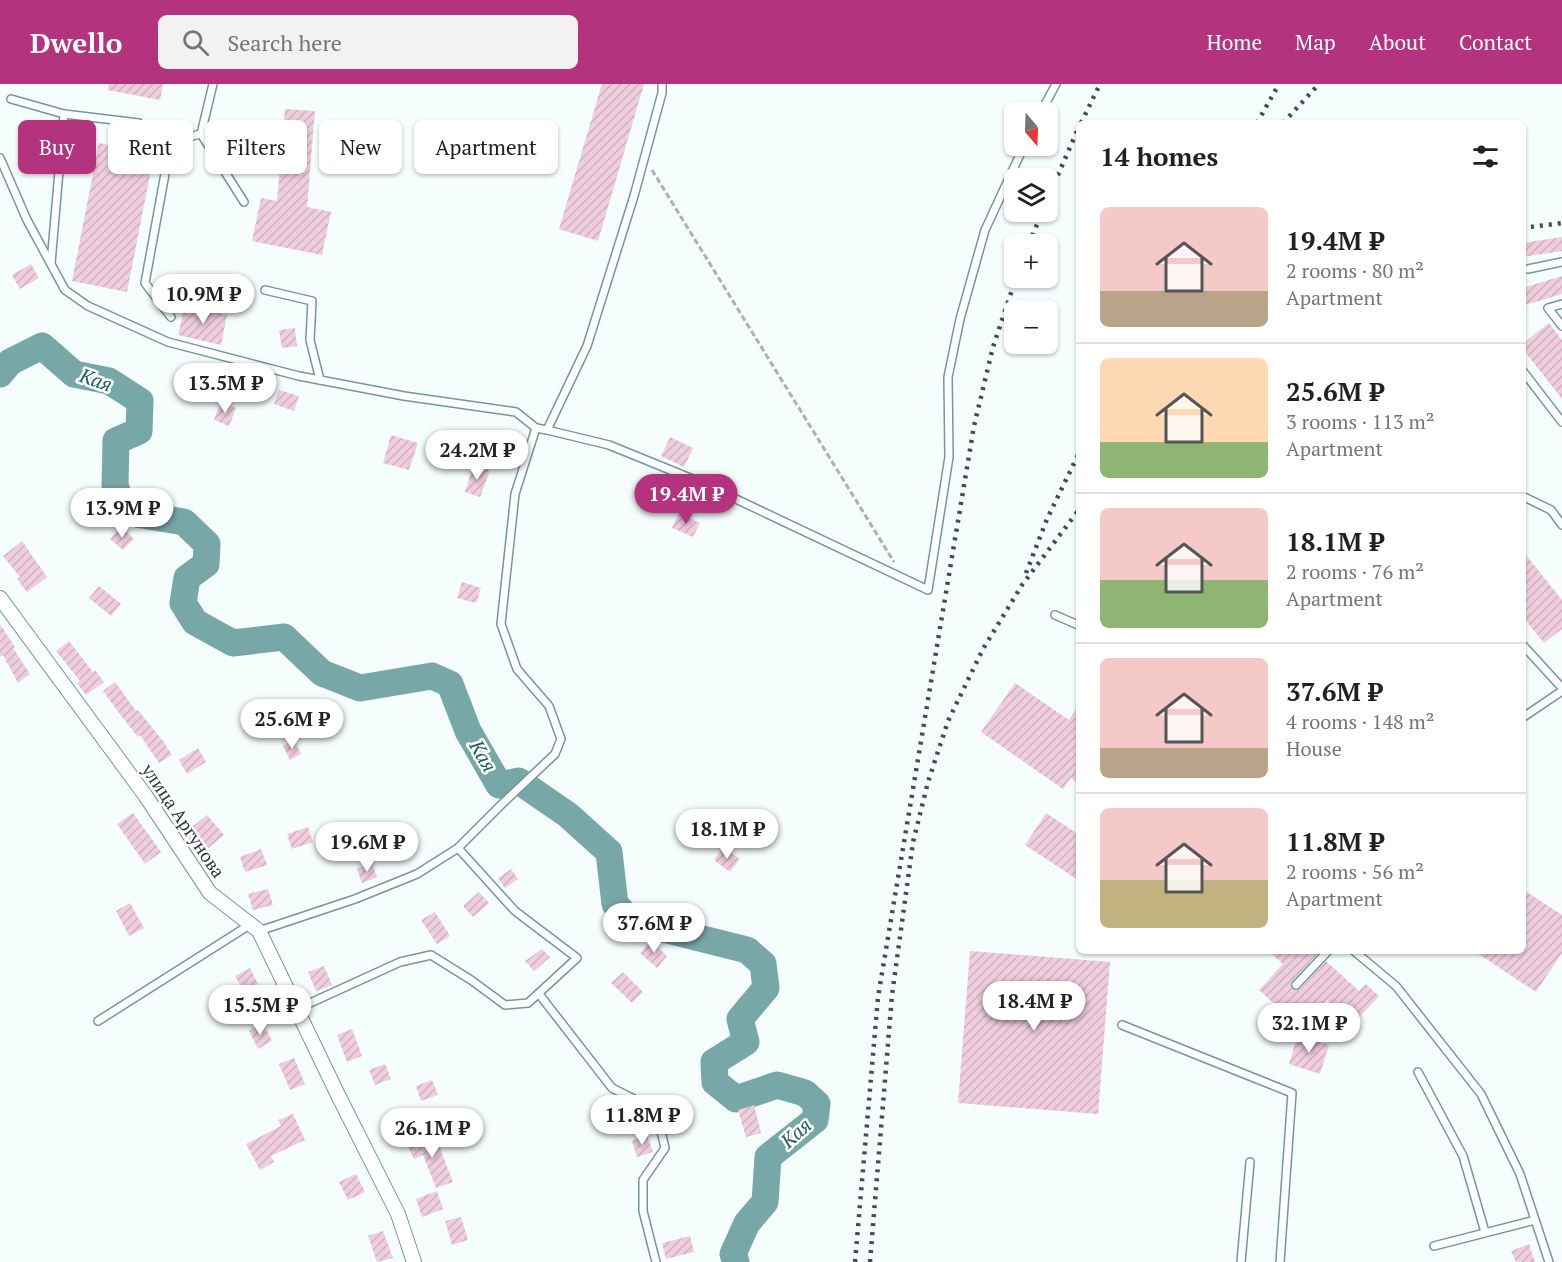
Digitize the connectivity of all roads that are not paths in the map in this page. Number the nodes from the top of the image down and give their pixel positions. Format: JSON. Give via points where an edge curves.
{"nodes":[{"id":1,"x":213,"y":84,"type":"edge"},
{"id":2,"x":662,"y":84,"type":"edge"},
{"id":3,"x":1056,"y":84,"type":"edge"},
{"id":4,"x":11,"y":99,"type":"dead end"},
{"id":5,"x":1046,"y":102,"type":"edge"},
{"id":6,"x":64,"y":114,"type":"junction"},
{"id":7,"x":115,"y":120,"type":"edge"},
{"id":8,"x":201,"y":134,"type":"junction"},
{"id":9,"x":1019,"y":156,"type":"edge"},
{"id":10,"x":0,"y":158,"type":"edge"},
{"id":11,"x":244,"y":202,"type":"dead end"},
{"id":12,"x":1562,"y":262,"type":"edge"},
{"id":13,"x":51,"y":263,"type":"junction"},
{"id":14,"x":1528,"y":269,"type":"dead end"},
{"id":15,"x":265,"y":290,"type":"dead end"},
{"id":16,"x":1562,"y":304,"type":"edge"},
{"id":17,"x":171,"y":317,"type":"dead end"},
{"id":18,"x":1562,"y":326,"type":"edge"},
{"id":19,"x":1526,"y":375,"type":"edge"},
{"id":20,"x":320,"y":380,"type":"junction"},
{"id":21,"x":1562,"y":422,"type":"edge"},
{"id":22,"x":536,"y":428,"type":"junction"},
{"id":23,"x":547,"y":430,"type":"junction"},
{"id":24,"x":1526,"y":498,"type":"edge"},
{"id":25,"x":1562,"y":525,"type":"edge"},
{"id":26,"x":0,"y":598,"type":"edge"},
{"id":27,"x":1055,"y":615,"type":"dead end"},
{"id":28,"x":1076,"y":625,"type":"edge"},
{"id":29,"x":1526,"y":648,"type":"edge"},
{"id":30,"x":1562,"y":689,"type":"edge"},
{"id":31,"x":1526,"y":715,"type":"edge"},
{"id":32,"x":459,"y":848,"type":"junction"},
{"id":33,"x":255,"y":928,"type":"junction"},
{"id":34,"x":1325,"y":954,"type":"edge"},
{"id":35,"x":1358,"y":954,"type":"edge"},
{"id":36,"x":1296,"y":985,"type":"dead end"},
{"id":37,"x":539,"y":993,"type":"junction"},
{"id":38,"x":297,"y":1009,"type":"junction"},
{"id":39,"x":98,"y":1021,"type":"dead end"},
{"id":40,"x":1122,"y":1025,"type":"dead end"},
{"id":41,"x":1418,"y":1072,"type":"dead end"},
{"id":42,"x":1250,"y":1162,"type":"dead end"},
{"id":43,"x":1535,"y":1220,"type":"junction"},
{"id":44,"x":1485,"y":1232,"type":"junction"},
{"id":45,"x":1434,"y":1246,"type":"dead end"},
{"id":46,"x":414,"y":1262,"type":"edge"},
{"id":47,"x":656,"y":1262,"type":"edge"},
{"id":48,"x":1240,"y":1262,"type":"edge"},
{"id":49,"x":1280,"y":1262,"type":"edge"},
{"id":50,"x":1549,"y":1262,"type":"edge"}],
"edges":[{"from":1,"to":8,"type":"lane"},
{"from":2,"to":23,"type":"lane","via":[[644,158],[587,346]]},
{"from":3,"to":5,"type":"lane"},
{"from":4,"to":6,"type":"lane"},
{"from":6,"to":7,"type":"lane"},
{"from":6,"to":13,"type":"lane"},
{"from":8,"to":11,"type":"lane"},
{"from":8,"to":17,"type":"lane","via":[[171,141],[145,284]]},
{"from":9,"to":23,"type":"lane","via":[[985,230],[960,319],[948,377],[949,457],[928,590],[700,482],[609,445]]},
{"from":10,"to":13,"type":"lane"},
{"from":12,"to":14,"type":"lane"},
{"from":13,"to":20,"type":"lane","via":[[65,290],[88,306],[168,342]]},
{"from":15,"to":20,"type":"lane","via":[[312,301],[310,340]]},
{"from":16,"to":18,"type":"lane","via":[[1548,308]]},
{"from":19,"to":21,"type":"lane"},
{"from":20,"to":22,"type":"lane","via":[[516,412]]},
{"from":22,"to":23,"type":"lane"},
{"from":22,"to":32,"type":"lane","via":[[515,494],[501,624],[517,669],[549,706],[561,739],[555,754]]},
{"from":24,"to":25,"type":"lane","via":[[1551,510]]},
{"from":26,"to":33,"type":"street","name":"улица Аргунова","via":[[145,795],[210,893]]},
{"from":27,"to":28,"type":"lane"},
{"from":29,"to":30,"type":"lane"},
{"from":30,"to":31,"type":"lane"},
{"from":32,"to":33,"type":"lane","via":[[417,874],[355,899]]},
{"from":32,"to":37,"type":"lane","via":[[515,911],[577,958]]},
{"from":33,"to":38,"type":"street","name":"улица Аргунова"},
{"from":33,"to":39,"type":"lane"},
{"from":34,"to":36,"type":"lane"},
{"from":35,"to":43,"type":"lane","via":[[1396,986],[1481,1094],[1520,1174]]},
{"from":37,"to":38,"type":"lane","via":[[528,1003],[505,1005],[431,955],[400,962]]},
{"from":37,"to":47,"type":"lane","via":[[612,1088],[656,1110],[665,1148],[643,1180],[643,1211]]},
{"from":38,"to":46,"type":"street","name":"улица Аргунова","via":[[398,1214]]},
{"from":40,"to":49,"type":"lane","via":[[1292,1093]]},
{"from":41,"to":44,"type":"lane","via":[[1463,1156]]},
{"from":42,"to":48,"type":"lane"},
{"from":43,"to":44,"type":"lane"},
{"from":43,"to":50,"type":"lane"},
{"from":44,"to":45,"type":"lane"}]}
